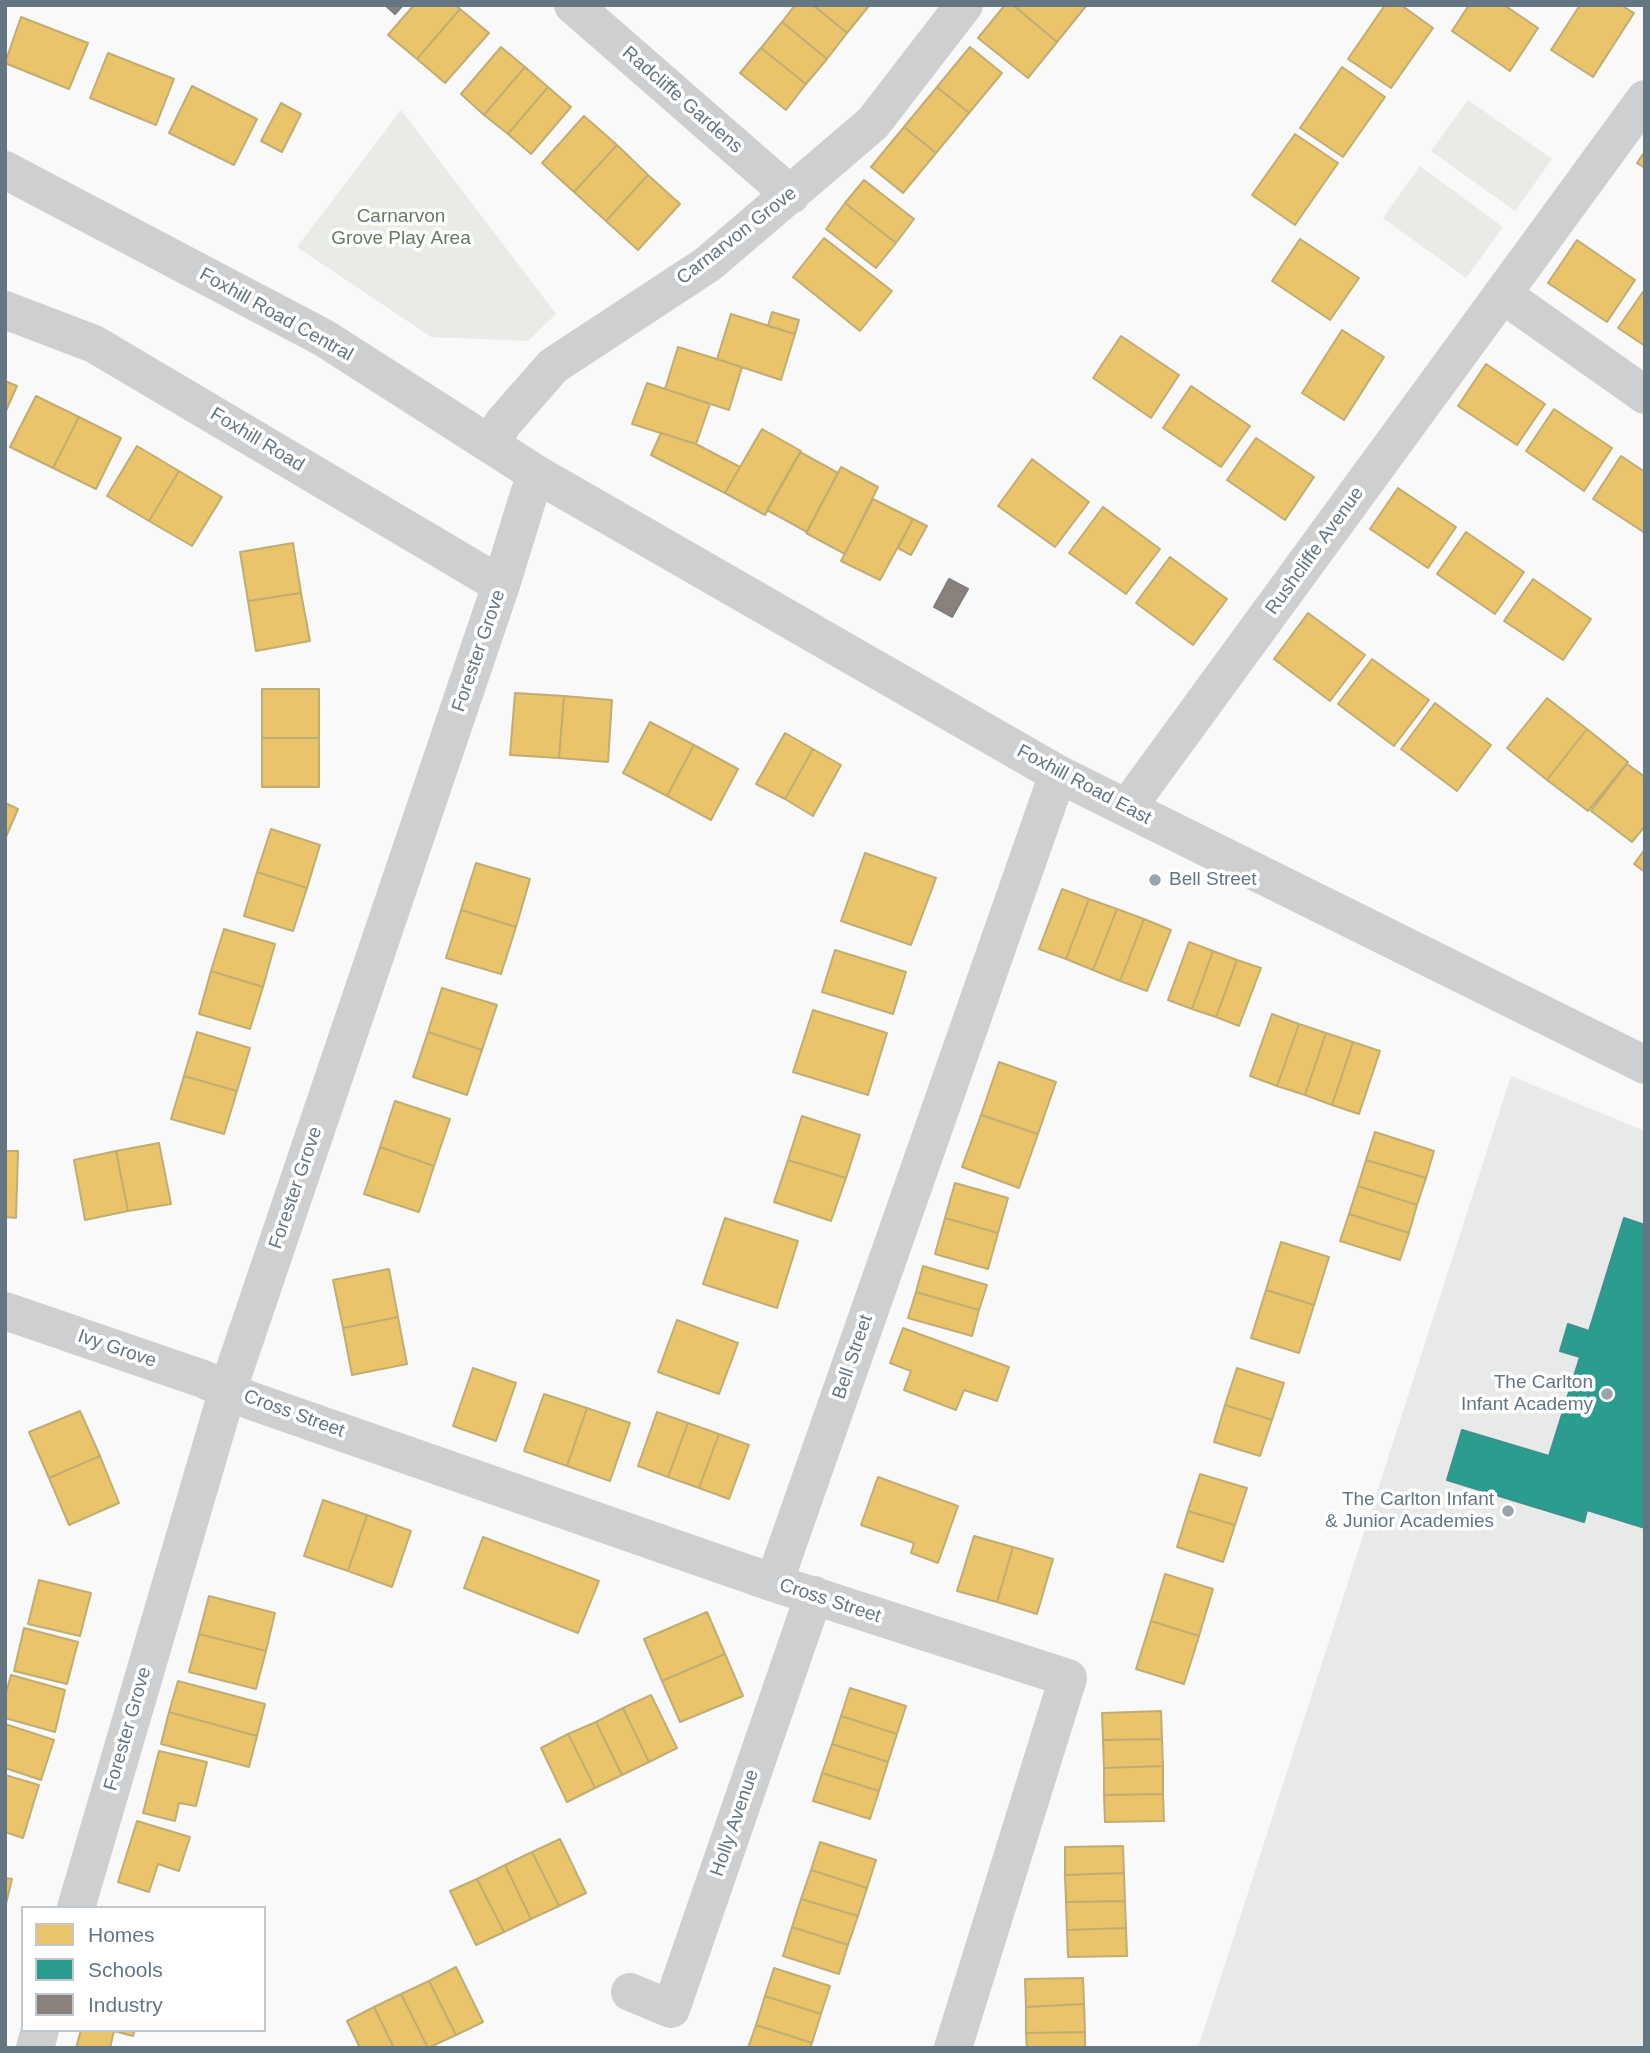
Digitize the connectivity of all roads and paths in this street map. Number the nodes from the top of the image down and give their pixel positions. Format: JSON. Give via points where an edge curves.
{"nodes":[{"id":1,"x":573,"y":5,"type":"edge"},
{"id":2,"x":964,"y":5,"type":"edge"},
{"id":3,"x":1645,"y":99,"type":"edge"},
{"id":4,"x":5,"y":170,"type":"edge"},
{"id":5,"x":791,"y":195,"type":"junction"},
{"id":6,"x":1503,"y":295,"type":"junction"},
{"id":7,"x":5,"y":310,"type":"edge"},
{"id":8,"x":1645,"y":396,"type":"edge"},
{"id":9,"x":491,"y":444,"type":"junction"},
{"id":10,"x":538,"y":475,"type":"junction"},
{"id":11,"x":501,"y":585,"type":"junction"},
{"id":12,"x":1058,"y":774,"type":"junction"},
{"id":13,"x":1127,"y":808,"type":"junction"},
{"id":14,"x":1645,"y":1065,"type":"edge"},
{"id":15,"x":5,"y":1311,"type":"edge"},
{"id":16,"x":228,"y":1389,"type":"junction"},
{"id":17,"x":774,"y":1583,"type":"junction"},
{"id":18,"x":814,"y":1595,"type":"junction"},
{"id":19,"x":77,"y":1906,"type":"edge"},
{"id":20,"x":630,"y":1993,"type":"dead end"},
{"id":21,"x":953,"y":2048,"type":"edge"}],
"edges":[{"from":1,"to":5,"type":"street","name":"Radcliffe Gardens"},
{"from":2,"to":5,"type":"street","name":"Carnarvon Grove","via":[[873,122]]},
{"from":3,"to":6,"type":"street","name":"Rushcliffe Avenue"},
{"from":4,"to":9,"type":"street","name":"Foxhill Road Central","via":[[324,338]]},
{"from":5,"to":9,"type":"street","name":"Carnarvon Grove","via":[[708,264],[553,366],[503,423]]},
{"from":6,"to":8,"type":"street"},
{"from":6,"to":13,"type":"street","name":"Rushcliffe Avenue"},
{"from":7,"to":11,"type":"street","name":"Foxhill Road","via":[[94,344]]},
{"from":9,"to":10,"type":"street","name":"Foxhill Road Central"},
{"from":10,"to":11,"type":"street","name":"Forester Grove"},
{"from":10,"to":12,"type":"street","name":"Foxhill Road East"},
{"from":11,"to":16,"type":"street","name":"Forester Grove"},
{"from":12,"to":13,"type":"street","name":"Foxhill Road East"},
{"from":12,"to":17,"type":"street","name":"Bell Street"},
{"from":13,"to":14,"type":"street","name":"Foxhill Road East"},
{"from":15,"to":16,"type":"street","name":"Ivy Grove"},
{"from":16,"to":17,"type":"street","name":"Cross Street"},
{"from":16,"to":19,"type":"street","name":"Forester Grove"},
{"from":17,"to":18,"type":"street","name":"Cross Street"},
{"from":18,"to":20,"type":"street","name":"Holly Avenue","via":[[671,2009]]},
{"from":18,"to":21,"type":"street","name":"Cross Street","via":[[1068,1678]]}]}
